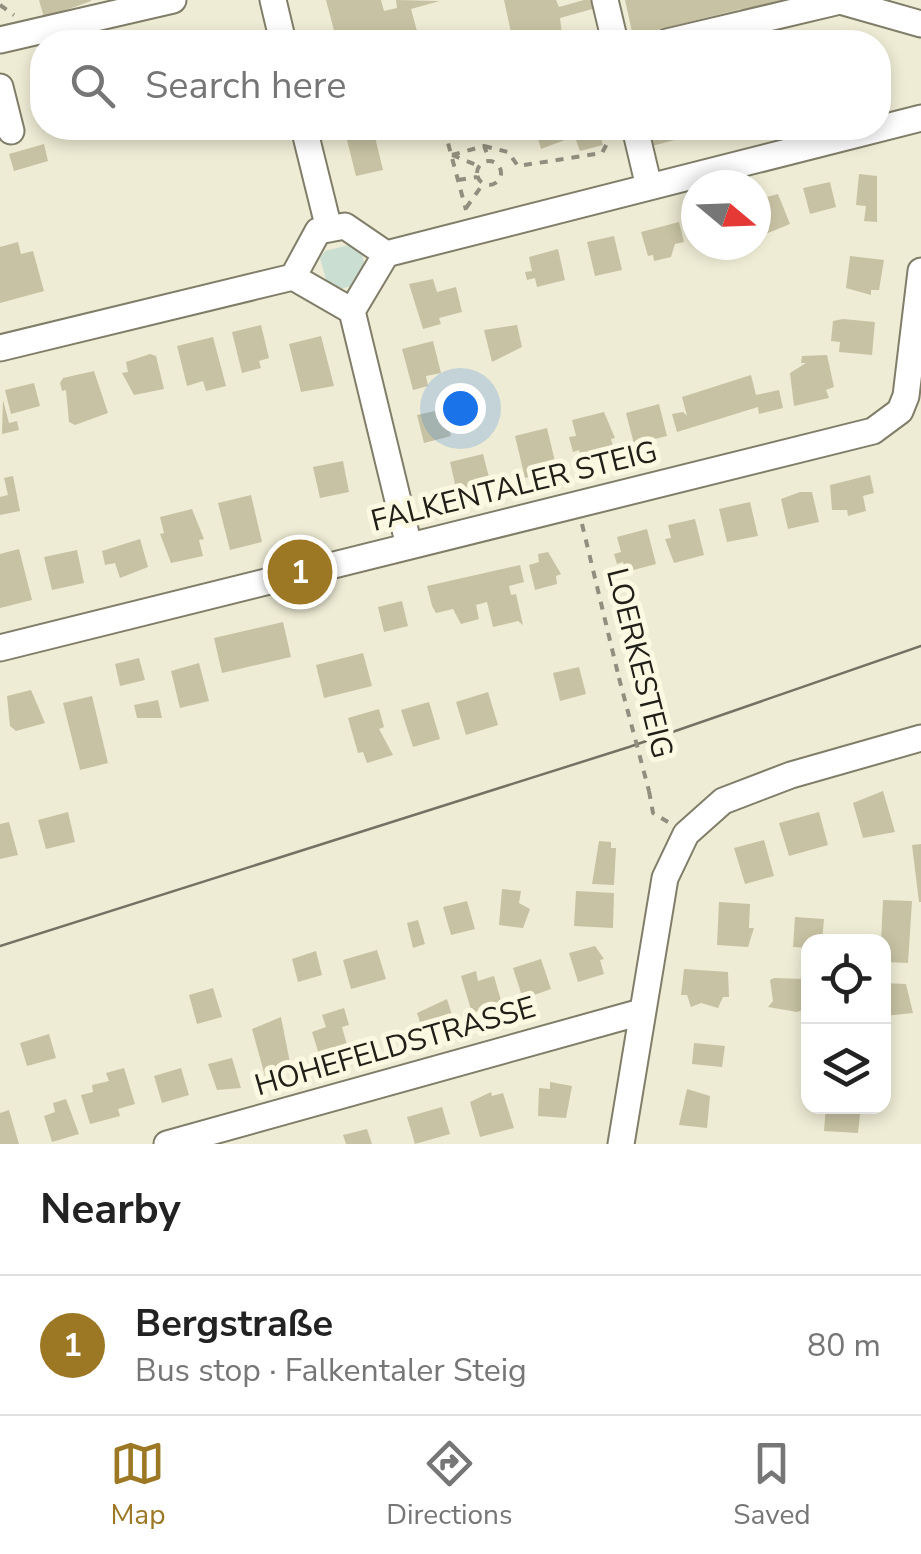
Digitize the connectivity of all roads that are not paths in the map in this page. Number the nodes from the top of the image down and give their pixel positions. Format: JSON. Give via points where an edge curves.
{"nodes":[{"id":1,"x":173,"y":0,"type":"edge"},
{"id":2,"x":272,"y":0,"type":"edge"},
{"id":3,"x":606,"y":0,"type":"edge"},
{"id":4,"x":921,"y":24,"type":"edge"},
{"id":5,"x":43,"y":30,"type":"edge"},
{"id":6,"x":280,"y":30,"type":"edge"},
{"id":7,"x":612,"y":30,"type":"edge"},
{"id":8,"x":718,"y":30,"type":"edge"},
{"id":9,"x":30,"y":33,"type":"edge"},
{"id":10,"x":0,"y":40,"type":"edge"},
{"id":11,"x":0,"y":87,"type":"edge"},
{"id":12,"x":921,"y":118,"type":"edge"},
{"id":13,"x":891,"y":126,"type":"edge"},
{"id":14,"x":11,"y":130,"type":"dead end"},
{"id":15,"x":307,"y":140,"type":"edge"},
{"id":16,"x":630,"y":140,"type":"edge"},
{"id":17,"x":834,"y":140,"type":"edge"},
{"id":18,"x":649,"y":187,"type":"junction"},
{"id":19,"x":330,"y":229,"type":"junction"},
{"id":20,"x":386,"y":254,"type":"junction"},
{"id":21,"x":921,"y":271,"type":"edge"},
{"id":22,"x":294,"y":277,"type":"junction"},
{"id":23,"x":352,"y":311,"type":"junction"},
{"id":24,"x":0,"y":348,"type":"edge"},
{"id":25,"x":409,"y":546,"type":"junction"},
{"id":26,"x":0,"y":648,"type":"edge"},
{"id":27,"x":921,"y":738,"type":"edge"},
{"id":28,"x":641,"y":1012,"type":"junction"},
{"id":29,"x":167,"y":1144,"type":"edge"},
{"id":30,"x":621,"y":1144,"type":"edge"}],
"edges":[{"from":1,"to":5,"type":"street"},
{"from":2,"to":6,"type":"street"},
{"from":3,"to":7,"type":"street"},
{"from":4,"to":8,"type":"street","via":[[840,1]]},
{"from":9,"to":10,"type":"street"},
{"from":11,"to":14,"type":"street"},
{"from":12,"to":13,"type":"street"},
{"from":15,"to":19,"type":"street"},
{"from":16,"to":18,"type":"street"},
{"from":17,"to":18,"type":"street"},
{"from":18,"to":20,"type":"street"},
{"from":19,"to":20,"type":"street","via":[[345,226]]},
{"from":19,"to":22,"type":"street","via":[[318,232]]},
{"from":20,"to":23,"type":"street"},
{"from":21,"to":25,"type":"street","name":"FALKENTALER STEIG","via":[[906,396],[900,411],[873,431]]},
{"from":22,"to":23,"type":"street"},
{"from":22,"to":24,"type":"street"},
{"from":23,"to":25,"type":"street"},
{"from":25,"to":26,"type":"street","name":"FALKENTALER STEIG"},
{"from":27,"to":28,"type":"street","via":[[791,775],[723,801],[695,822],[664,878]]},
{"from":28,"to":29,"type":"street","name":"HOHEFELDSTRASSE"},
{"from":28,"to":30,"type":"street"}]}
